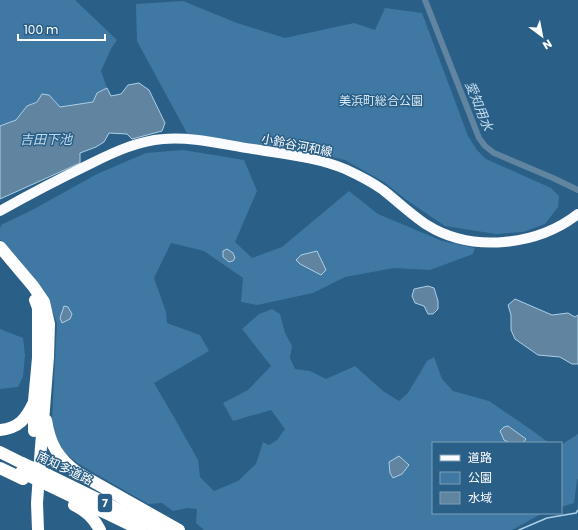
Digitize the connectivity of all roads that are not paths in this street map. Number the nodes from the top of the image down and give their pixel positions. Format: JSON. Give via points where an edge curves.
{"nodes":[{"id":1,"x":0,"y":211,"type":"edge"},
{"id":2,"x":578,"y":214,"type":"edge"},
{"id":3,"x":0,"y":247,"type":"edge"},
{"id":4,"x":0,"y":255,"type":"edge"},
{"id":5,"x":39,"y":403,"type":"junction"},
{"id":6,"x":0,"y":430,"type":"edge"},
{"id":7,"x":0,"y":452,"type":"edge"},
{"id":8,"x":0,"y":462,"type":"edge"},
{"id":9,"x":0,"y":468,"type":"edge"},
{"id":10,"x":22,"y":471,"type":"junction"},
{"id":11,"x":48,"y":484,"type":"junction"},
{"id":12,"x":33,"y":530,"type":"edge"},
{"id":13,"x":38,"y":530,"type":"edge"},
{"id":14,"x":100,"y":530,"type":"edge"},
{"id":15,"x":141,"y":530,"type":"edge"},
{"id":16,"x":161,"y":530,"type":"edge"},
{"id":17,"x":179,"y":530,"type":"edge"}],
"edges":[{"from":1,"to":2,"type":"main road","name":"小鈴谷河和線","via":[[82,167],[129,146],[163,139],[186,139],[329,163],[381,189],[426,225],[454,238],[479,242],[530,238],[553,230]]},
{"from":3,"to":5,"type":"highway","via":[[44,302],[49,324]]},
{"from":4,"to":5,"type":"highway","via":[[33,295],[38,308]]},
{"from":5,"to":6,"type":"highway","via":[[12,428]]},
{"from":5,"to":12,"type":"highway","via":[[32,506]]},
{"from":5,"to":13,"type":"highway","via":[[42,422]]},
{"from":5,"to":17,"type":"highway","via":[[53,445],[69,466]]},
{"from":7,"to":10,"type":"highway","name":"南知多道路","number":"7"},
{"from":8,"to":10,"type":"highway","name":"南知多道路","number":"7"},
{"from":9,"to":10,"type":"highway"},
{"from":10,"to":11,"type":"highway","name":"南知多道路","number":"7","bridge":true},
{"from":11,"to":14,"type":"highway","via":[[92,517]]},
{"from":11,"to":15,"type":"highway","name":"南知多道路","number":"7"},
{"from":11,"to":16,"type":"highway","name":"南知多道路","number":"7"}]}
